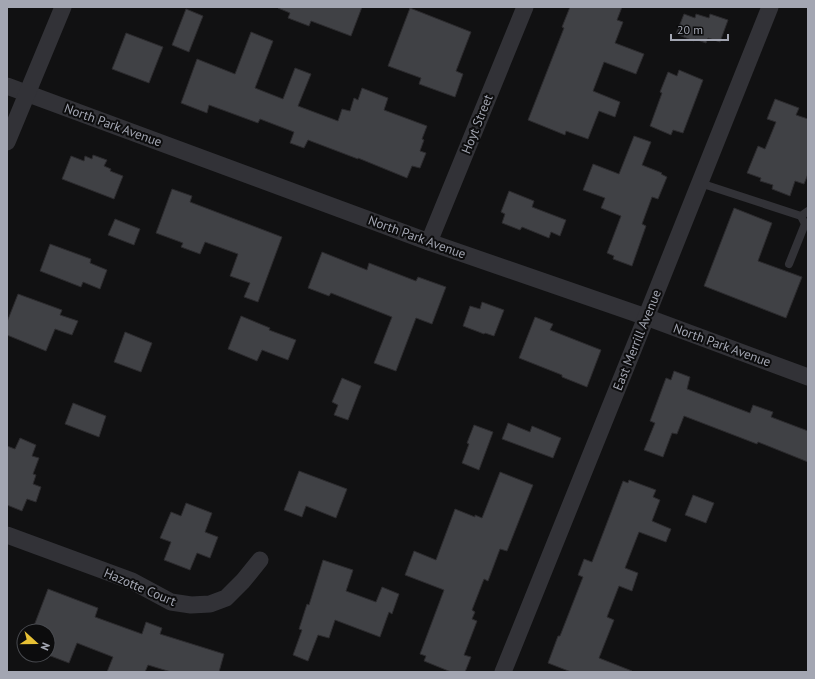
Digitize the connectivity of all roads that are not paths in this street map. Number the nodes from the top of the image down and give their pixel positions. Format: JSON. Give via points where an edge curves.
{"nodes":[{"id":1,"x":63,"y":7,"type":"edge"},
{"id":2,"x":524,"y":7,"type":"edge"},
{"id":3,"x":770,"y":7,"type":"edge"},
{"id":4,"x":7,"y":86,"type":"edge"},
{"id":5,"x":27,"y":93,"type":"junction"},
{"id":6,"x":7,"y":142,"type":"edge"},
{"id":7,"x":700,"y":183,"type":"junction"},
{"id":8,"x":805,"y":214,"type":"edge"},
{"id":9,"x":429,"y":242,"type":"junction"},
{"id":10,"x":789,"y":264,"type":"dead end"},
{"id":11,"x":646,"y":318,"type":"junction"},
{"id":12,"x":808,"y":377,"type":"edge"},
{"id":13,"x":7,"y":535,"type":"edge"},
{"id":14,"x":260,"y":560,"type":"dead end"},
{"id":15,"x":503,"y":672,"type":"edge"}],
"edges":[{"from":1,"to":5,"type":"street"},
{"from":2,"to":9,"type":"street","name":"Hoyt Street"},
{"from":3,"to":7,"type":"street","name":"East Merrill Avenue"},
{"from":4,"to":5,"type":"street","name":"North Park Avenue"},
{"from":5,"to":6,"type":"street"},
{"from":5,"to":9,"type":"street","name":"North Park Avenue"},
{"from":7,"to":8,"type":"lane"},
{"from":7,"to":11,"type":"street","name":"East Merrill Avenue"},
{"from":8,"to":10,"type":"lane","via":[[804,224]]},
{"from":9,"to":11,"type":"street","name":"North Park Avenue"},
{"from":11,"to":12,"type":"street","name":"North Park Avenue"},
{"from":11,"to":15,"type":"street","name":"East Merrill Avenue"},
{"from":13,"to":14,"type":"street","name":"Hazotte Court","via":[[132,581],[171,602],[191,605],[210,604],[226,598]]}]}
